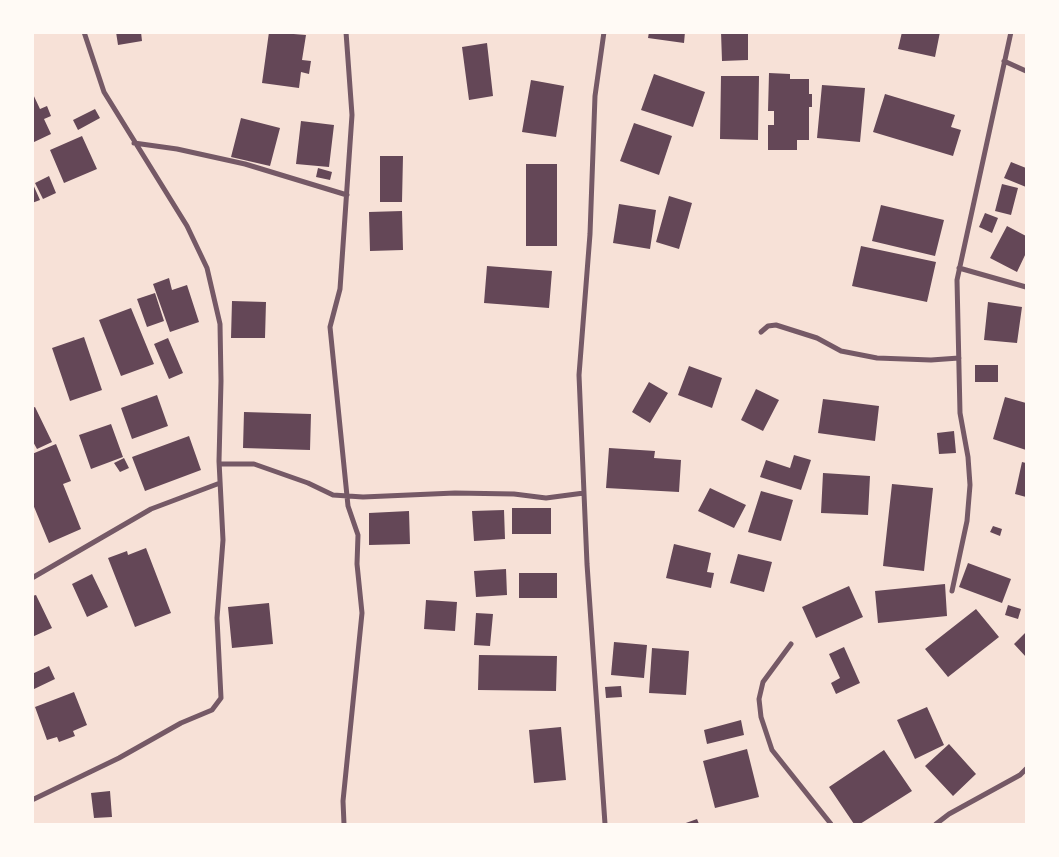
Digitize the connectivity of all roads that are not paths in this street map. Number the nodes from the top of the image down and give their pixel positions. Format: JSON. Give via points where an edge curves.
{"nodes":[{"id":1,"x":84,"y":32,"type":"edge"},
{"id":2,"x":346,"y":32,"type":"edge"},
{"id":3,"x":604,"y":32,"type":"edge"},
{"id":4,"x":1011,"y":32,"type":"edge"},
{"id":5,"x":1004,"y":61,"type":"junction"},
{"id":6,"x":1026,"y":71,"type":"edge"},
{"id":7,"x":134,"y":143,"type":"junction"},
{"id":8,"x":347,"y":195,"type":"junction"},
{"id":9,"x":959,"y":268,"type":"junction"},
{"id":10,"x":1026,"y":287,"type":"edge"},
{"id":11,"x":760,"y":332,"type":"dead end"},
{"id":12,"x":959,"y":358,"type":"junction"},
{"id":13,"x":220,"y":464,"type":"junction"},
{"id":14,"x":220,"y":483,"type":"junction"},
{"id":15,"x":584,"y":493,"type":"junction"},
{"id":16,"x":348,"y":496,"type":"junction"},
{"id":17,"x":32,"y":578,"type":"edge"},
{"id":18,"x":952,"y":591,"type":"dead end"},
{"id":19,"x":791,"y":644,"type":"dead end"},
{"id":20,"x":1026,"y":769,"type":"edge"},
{"id":21,"x":32,"y":800,"type":"edge"},
{"id":22,"x":344,"y":824,"type":"edge"},
{"id":23,"x":605,"y":824,"type":"edge"},
{"id":24,"x":831,"y":824,"type":"edge"},
{"id":25,"x":936,"y":824,"type":"edge"}],
"edges":[{"from":1,"to":7,"type":"street","via":[[104,92]]},
{"from":2,"to":8,"type":"street","via":[[352,116]]},
{"from":3,"to":15,"type":"street","via":[[595,96],[580,375]]},
{"from":4,"to":5,"type":"street"},
{"from":5,"to":6,"type":"street"},
{"from":5,"to":9,"type":"street"},
{"from":7,"to":8,"type":"street","via":[[245,164]]},
{"from":7,"to":13,"type":"street","via":[[187,226],[207,268],[220,324]]},
{"from":8,"to":16,"type":"street","via":[[340,289],[330,327]]},
{"from":9,"to":10,"type":"street"},
{"from":9,"to":12,"type":"street"},
{"from":11,"to":12,"type":"street","via":[[776,325],[817,338],[841,351],[877,358]]},
{"from":12,"to":18,"type":"street","via":[[960,412],[970,484],[967,521]]},
{"from":13,"to":14,"type":"street"},
{"from":13,"to":16,"type":"street","via":[[254,464],[333,495]]},
{"from":14,"to":17,"type":"street","via":[[151,509]]},
{"from":14,"to":21,"type":"street","via":[[223,540],[217,618],[221,698],[212,710]]},
{"from":15,"to":16,"type":"street","via":[[546,498],[514,494]]},
{"from":15,"to":23,"type":"street"},
{"from":16,"to":22,"type":"street","via":[[358,535],[362,613],[343,801]]},
{"from":19,"to":24,"type":"street","via":[[763,682],[759,699],[761,717],[772,750]]},
{"from":20,"to":25,"type":"street"}]}
